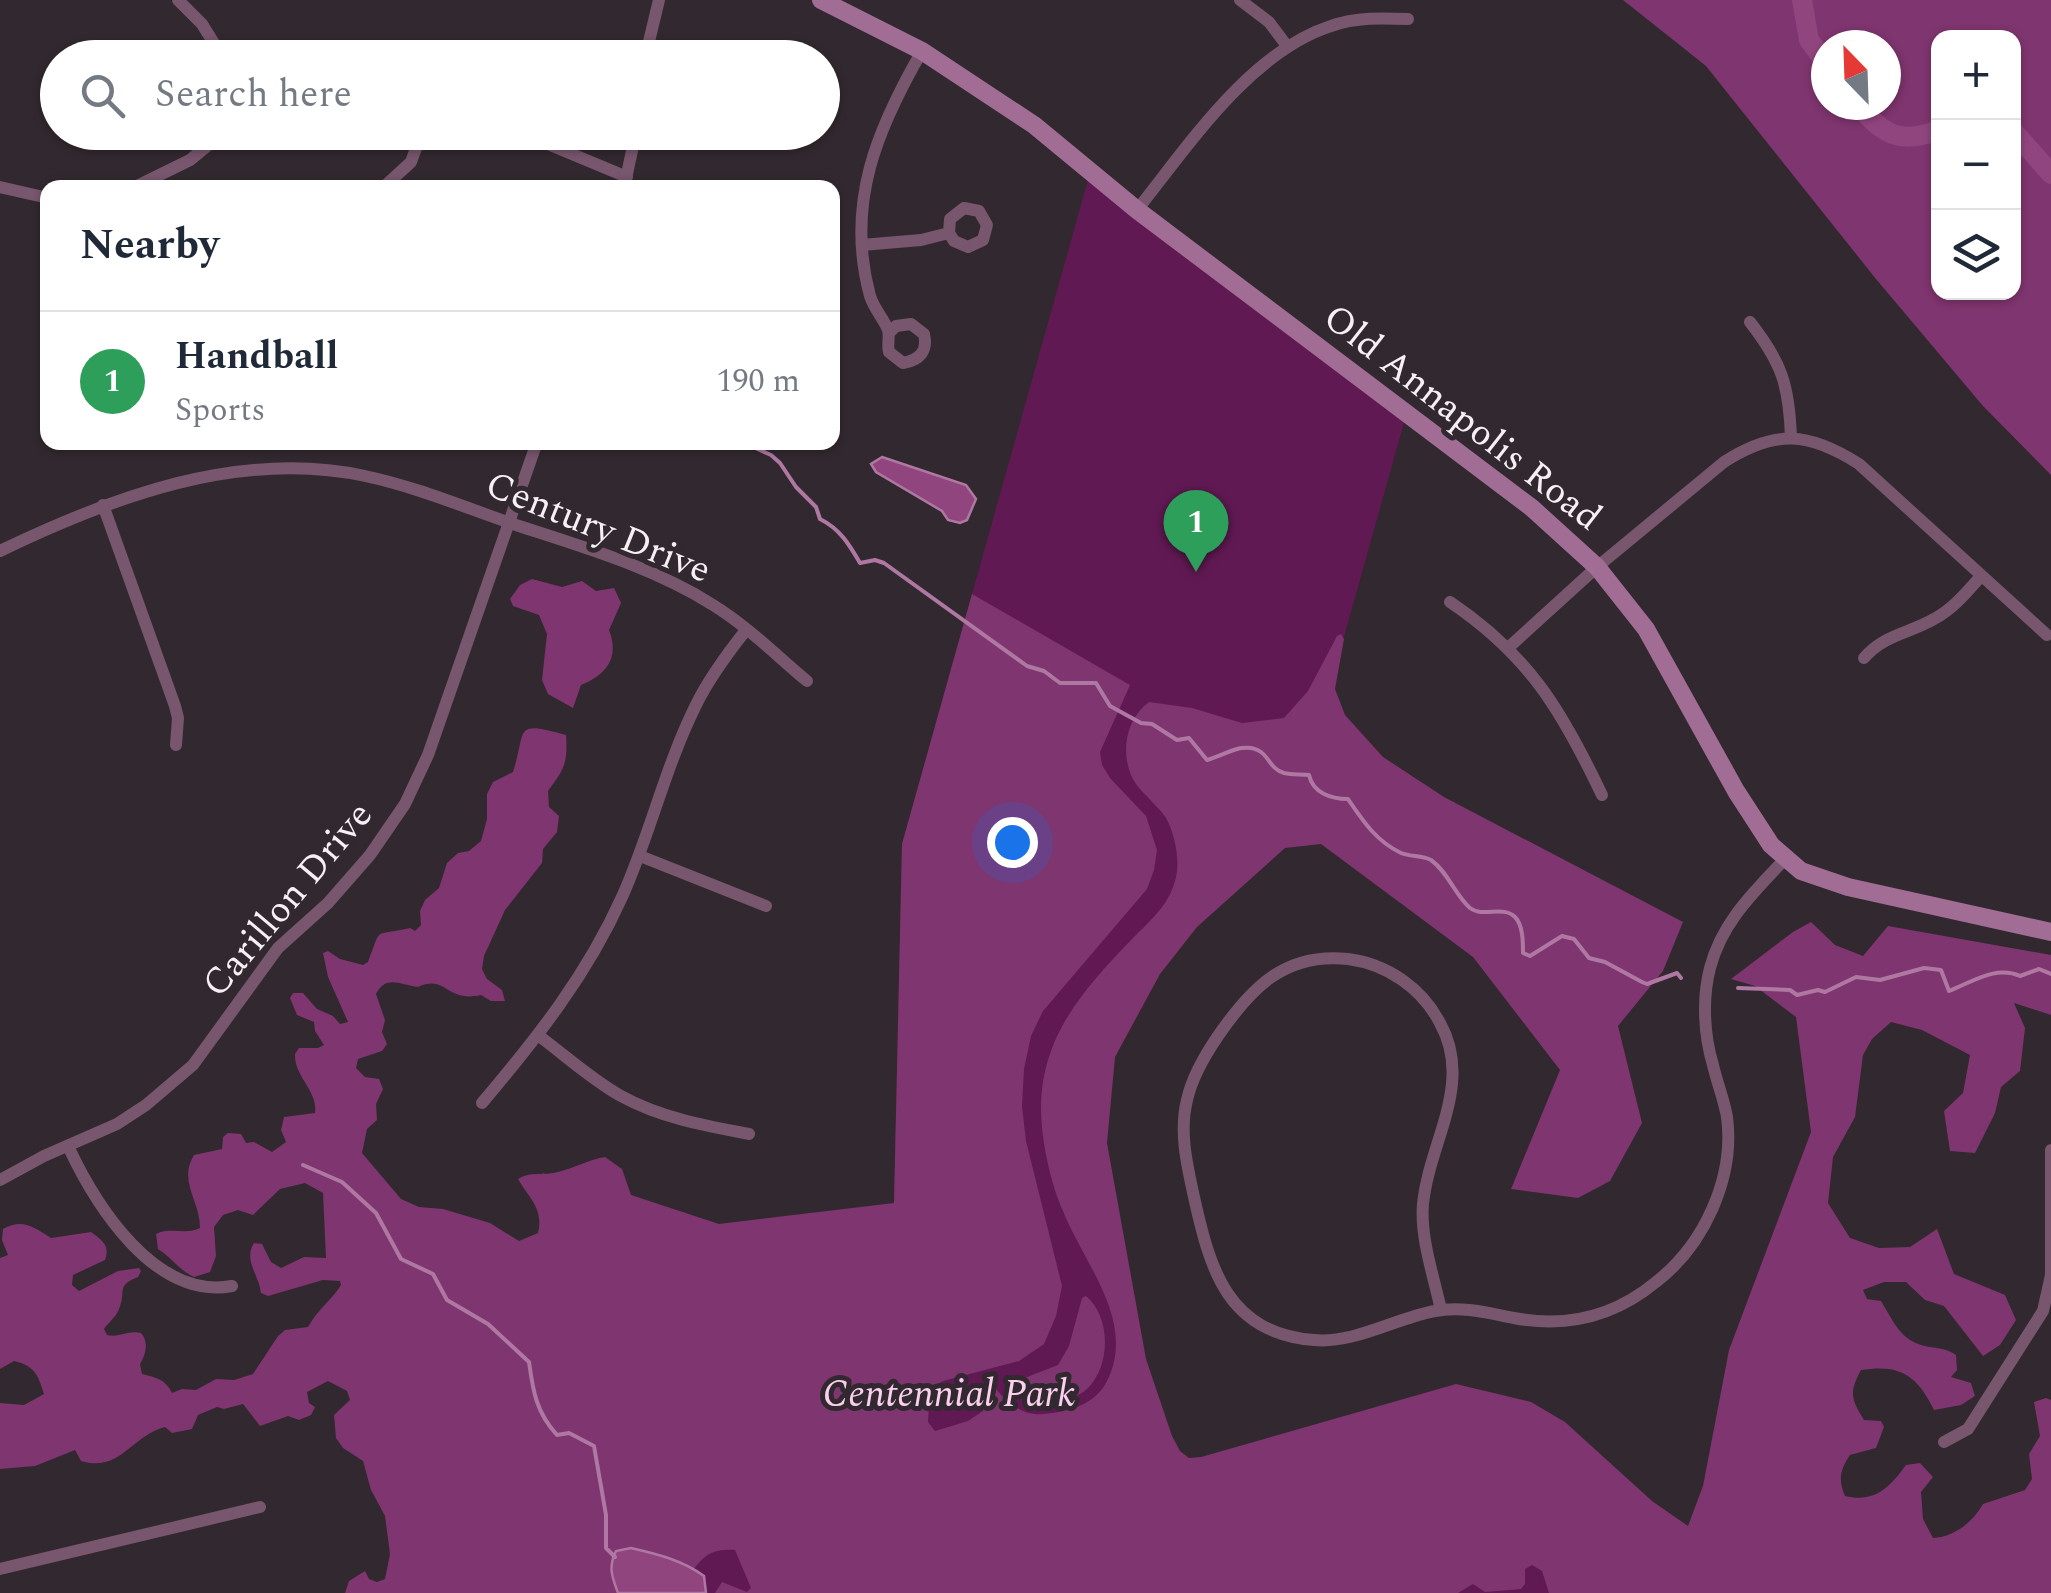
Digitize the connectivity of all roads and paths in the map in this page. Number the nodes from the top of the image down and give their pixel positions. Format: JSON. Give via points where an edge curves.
{"nodes":[{"id":1,"x":178,"y":0,"type":"edge"},
{"id":2,"x":659,"y":0,"type":"edge"},
{"id":3,"x":821,"y":0,"type":"edge"},
{"id":4,"x":1240,"y":0,"type":"edge"},
{"id":5,"x":1408,"y":19,"type":"dead end"},
{"id":6,"x":212,"y":40,"type":"edge"},
{"id":7,"x":649,"y":40,"type":"edge"},
{"id":8,"x":1287,"y":46,"type":"junction"},
{"id":9,"x":922,"y":51,"type":"junction"},
{"id":10,"x":202,"y":150,"type":"edge"},
{"id":11,"x":415,"y":150,"type":"edge"},
{"id":12,"x":557,"y":150,"type":"edge"},
{"id":13,"x":632,"y":150,"type":"edge"},
{"id":14,"x":149,"y":180,"type":"edge"},
{"id":15,"x":391,"y":180,"type":"edge"},
{"id":16,"x":621,"y":180,"type":"edge"},
{"id":17,"x":625,"y":180,"type":"edge"},
{"id":18,"x":0,"y":187,"type":"edge"},
{"id":19,"x":40,"y":196,"type":"edge"},
{"id":20,"x":1137,"y":210,"type":"junction"},
{"id":21,"x":949,"y":233,"type":"dead end"},
{"id":22,"x":862,"y":245,"type":"junction"},
{"id":23,"x":1750,"y":322,"type":"dead end"},
{"id":24,"x":890,"y":332,"type":"dead end"},
{"id":25,"x":1791,"y":437,"type":"junction"},
{"id":26,"x":534,"y":450,"type":"edge"},
{"id":27,"x":103,"y":505,"type":"junction"},
{"id":28,"x":510,"y":523,"type":"junction"},
{"id":29,"x":0,"y":551,"type":"edge"},
{"id":30,"x":1597,"y":567,"type":"junction"},
{"id":31,"x":1981,"y":576,"type":"junction"},
{"id":32,"x":1450,"y":602,"type":"dead end"},
{"id":33,"x":746,"y":630,"type":"junction"},
{"id":34,"x":2047,"y":635,"type":"dead end"},
{"id":35,"x":1508,"y":648,"type":"junction"},
{"id":36,"x":1864,"y":658,"type":"dead end"},
{"id":37,"x":807,"y":682,"type":"dead end"},
{"id":38,"x":176,"y":745,"type":"dead end"},
{"id":39,"x":1602,"y":794,"type":"dead end"},
{"id":40,"x":640,"y":856,"type":"junction"},
{"id":41,"x":1785,"y":859,"type":"junction"},
{"id":42,"x":766,"y":906,"type":"dead end"},
{"id":43,"x":2051,"y":932,"type":"edge"},
{"id":44,"x":539,"y":1036,"type":"junction"},
{"id":45,"x":482,"y":1104,"type":"dead end"},
{"id":46,"x":749,"y":1134,"type":"dead end"},
{"id":47,"x":68,"y":1146,"type":"junction"},
{"id":48,"x":2051,"y":1150,"type":"edge"},
{"id":49,"x":0,"y":1180,"type":"edge"},
{"id":50,"x":232,"y":1286,"type":"dead end"},
{"id":51,"x":1441,"y":1310,"type":"junction"},
{"id":52,"x":1944,"y":1442,"type":"dead end"},
{"id":53,"x":260,"y":1507,"type":"dead end"},
{"id":54,"x":0,"y":1569,"type":"edge"}],
"edges":[{"from":1,"to":6,"type":"street"},
{"from":2,"to":7,"type":"street"},
{"from":3,"to":9,"type":"street","name":"Old Annapolis Road"},
{"from":4,"to":8,"type":"street"},
{"from":5,"to":8,"type":"street","via":[[1352,20]]},
{"from":8,"to":20,"type":"street","via":[[1219,111]]},
{"from":9,"to":20,"type":"street","name":"Old Annapolis Road","via":[[1034,125]]},
{"from":9,"to":22,"type":"street","via":[[890,106],[870,160]]},
{"from":10,"to":14,"type":"street"},
{"from":11,"to":15,"type":"street"},
{"from":12,"to":16,"type":"street"},
{"from":13,"to":17,"type":"street"},
{"from":18,"to":19,"type":"street"},
{"from":20,"to":30,"type":"street","name":"Old Annapolis Road","via":[[1532,508]]},
{"from":21,"to":22,"type":"street"},
{"from":22,"to":24,"type":"street","via":[[871,297]]},
{"from":23,"to":25,"type":"street","via":[[1786,380]]},
{"from":25,"to":30,"type":"street","via":[[1756,444],[1724,462]]},
{"from":25,"to":31,"type":"street","via":[[1826,445],[1859,464]]},
{"from":26,"to":28,"type":"street","name":"Carillon Drive"},
{"from":27,"to":28,"type":"street","name":"Century Drive","via":[[212,477],[331,470],[405,485]]},
{"from":27,"to":29,"type":"street","name":"Century Drive"},
{"from":27,"to":38,"type":"street","via":[[175,706]]},
{"from":28,"to":33,"type":"street","name":"Century Drive","via":[[650,572]]},
{"from":28,"to":47,"type":"street","name":"Carillon Drive","via":[[428,754],[390,828],[348,881],[268,960],[192,1065],[117,1124]]},
{"from":30,"to":35,"type":"street"},
{"from":30,"to":41,"type":"street","name":"Old Annapolis Road","via":[[1646,628],[1756,824]]},
{"from":31,"to":34,"type":"street"},
{"from":31,"to":36,"type":"street","via":[[1950,608],[1884,640]]},
{"from":32,"to":35,"type":"street"},
{"from":33,"to":37,"type":"street","name":"Century Drive"},
{"from":33,"to":40,"type":"street","via":[[694,707]]},
{"from":35,"to":39,"type":"street","via":[[1555,703]]},
{"from":40,"to":42,"type":"street"},
{"from":40,"to":44,"type":"street","via":[[597,948]]},
{"from":41,"to":43,"type":"street","name":"Old Annapolis Road","via":[[1820,880]]},
{"from":41,"to":51,"type":"street","via":[[1736,911],[1710,969],[1706,1038],[1728,1142],[1705,1228],[1692,1248],[1624,1306],[1586,1318],[1538,1321]]},
{"from":44,"to":45,"type":"street"},
{"from":44,"to":46,"type":"street","via":[[621,1096],[670,1117]]},
{"from":47,"to":49,"type":"street","name":"Carillon Drive"},
{"from":47,"to":50,"type":"street","via":[[100,1206],[134,1246],[187,1284]]},
{"from":48,"to":52,"type":"street","via":[[2051,1275],[2044,1312],[1968,1430]]},
{"from":51,"to":51,"type":"street","via":[[1423,1207],[1452,1096],[1454,1072],[1442,1024],[1410,985],[1372,964],[1304,961],[1258,986],[1236,1011],[1187,1097],[1184,1150],[1207,1257],[1221,1286],[1255,1321],[1294,1338],[1340,1339]]},
{"from":53,"to":54,"type":"street"}]}
